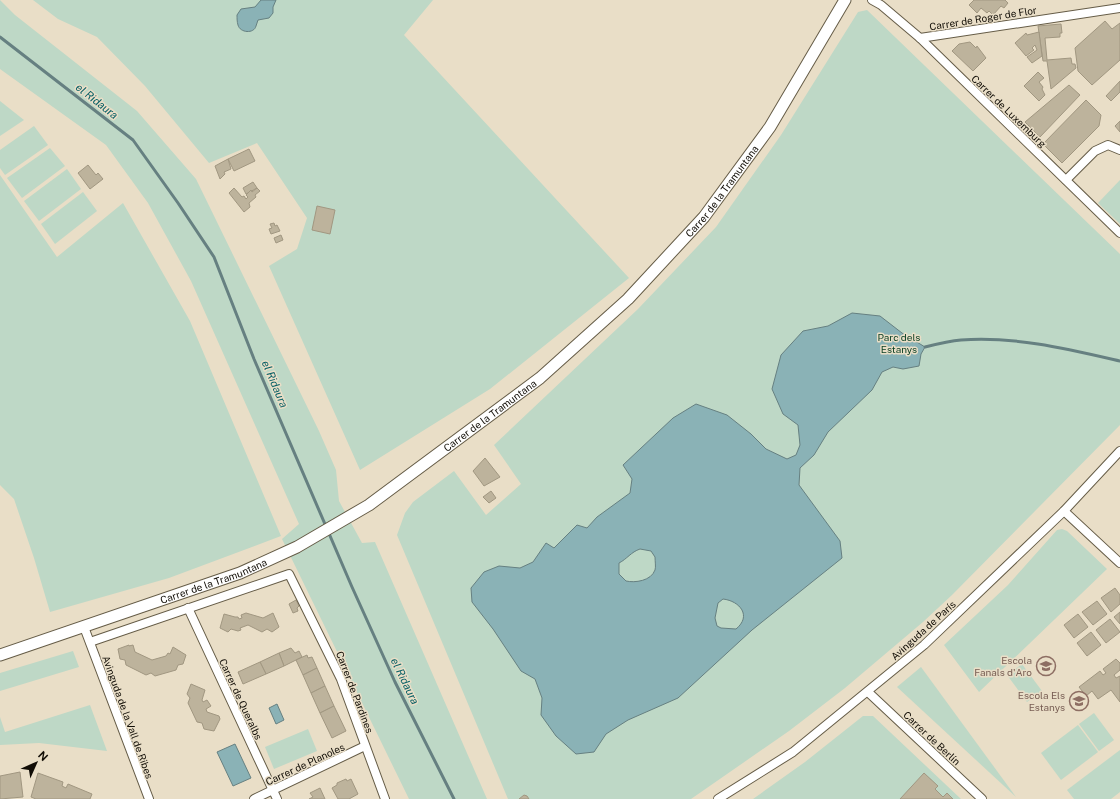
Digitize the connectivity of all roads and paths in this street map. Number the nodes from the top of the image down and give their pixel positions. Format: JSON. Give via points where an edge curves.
{"nodes":[{"id":1,"x":872,"y":0,"type":"edge"},
{"id":2,"x":846,"y":1,"type":"edge"},
{"id":3,"x":880,"y":2,"type":"edge"},
{"id":4,"x":1120,"y":8,"type":"edge"},
{"id":5,"x":920,"y":38,"type":"junction"},
{"id":6,"x":1120,"y":150,"type":"edge"},
{"id":7,"x":1066,"y":180,"type":"junction"},
{"id":8,"x":1120,"y":234,"type":"edge"},
{"id":9,"x":1120,"y":451,"type":"edge"},
{"id":10,"x":1064,"y":511,"type":"junction"},
{"id":11,"x":1120,"y":564,"type":"edge"},
{"id":12,"x":188,"y":608,"type":"junction"},
{"id":13,"x":84,"y":627,"type":"junction"},
{"id":14,"x":90,"y":642,"type":"junction"},
{"id":15,"x":0,"y":655,"type":"edge"},
{"id":16,"x":868,"y":692,"type":"junction"},
{"id":17,"x":365,"y":746,"type":"junction"},
{"id":18,"x":273,"y":790,"type":"junction"},
{"id":19,"x":149,"y":799,"type":"edge"},
{"id":20,"x":254,"y":799,"type":"edge"},
{"id":21,"x":277,"y":799,"type":"edge"},
{"id":22,"x":385,"y":799,"type":"edge"},
{"id":23,"x":718,"y":799,"type":"edge"},
{"id":24,"x":982,"y":799,"type":"edge"}],
"edges":[{"from":1,"to":3,"type":"street","name":"Carrer de Luxemburg"},
{"from":2,"to":13,"type":"main road","name":"Carrer de la Tramuntana","via":[[770,127],[704,217],[628,299],[540,378],[369,505],[298,547],[240,573]]},
{"from":3,"to":5,"type":"street","name":"Carrer de Luxemburg"},
{"from":4,"to":5,"type":"street","name":"Carrer de Roger de Flor"},
{"from":5,"to":7,"type":"street","name":"Carrer de Luxemburg"},
{"from":6,"to":7,"type":"street","via":[[1108,145],[1095,151]]},
{"from":7,"to":8,"type":"street","name":"Carrer de Luxemburg"},
{"from":9,"to":10,"type":"street","name":"Avinguda de París"},
{"from":10,"to":11,"type":"street"},
{"from":10,"to":16,"type":"street","name":"Avinguda de París","via":[[924,644]]},
{"from":12,"to":14,"type":"street"},
{"from":12,"to":17,"type":"street","name":"Carrer de Pardines","via":[[289,574],[341,679]]},
{"from":12,"to":18,"type":"street","name":"Carrer de Queralbs"},
{"from":13,"to":14,"type":"street","name":"Avinguda de la Vall de Ribes"},
{"from":13,"to":15,"type":"main road","name":"Carrer de la Tramuntana"},
{"from":14,"to":19,"type":"street","name":"Avinguda de la Vall de Ribes"},
{"from":16,"to":23,"type":"street","name":"Avinguda de París","via":[[793,752]]},
{"from":16,"to":24,"type":"street","name":"Carrer de Berlín"},
{"from":17,"to":18,"type":"street","name":"Carrer de Planoles"},
{"from":17,"to":22,"type":"street","name":"Carrer de Pardines"},
{"from":18,"to":20,"type":"street","name":"Carrer de Planoles"},
{"from":18,"to":21,"type":"street","name":"Carrer de Queralbs"}]}
